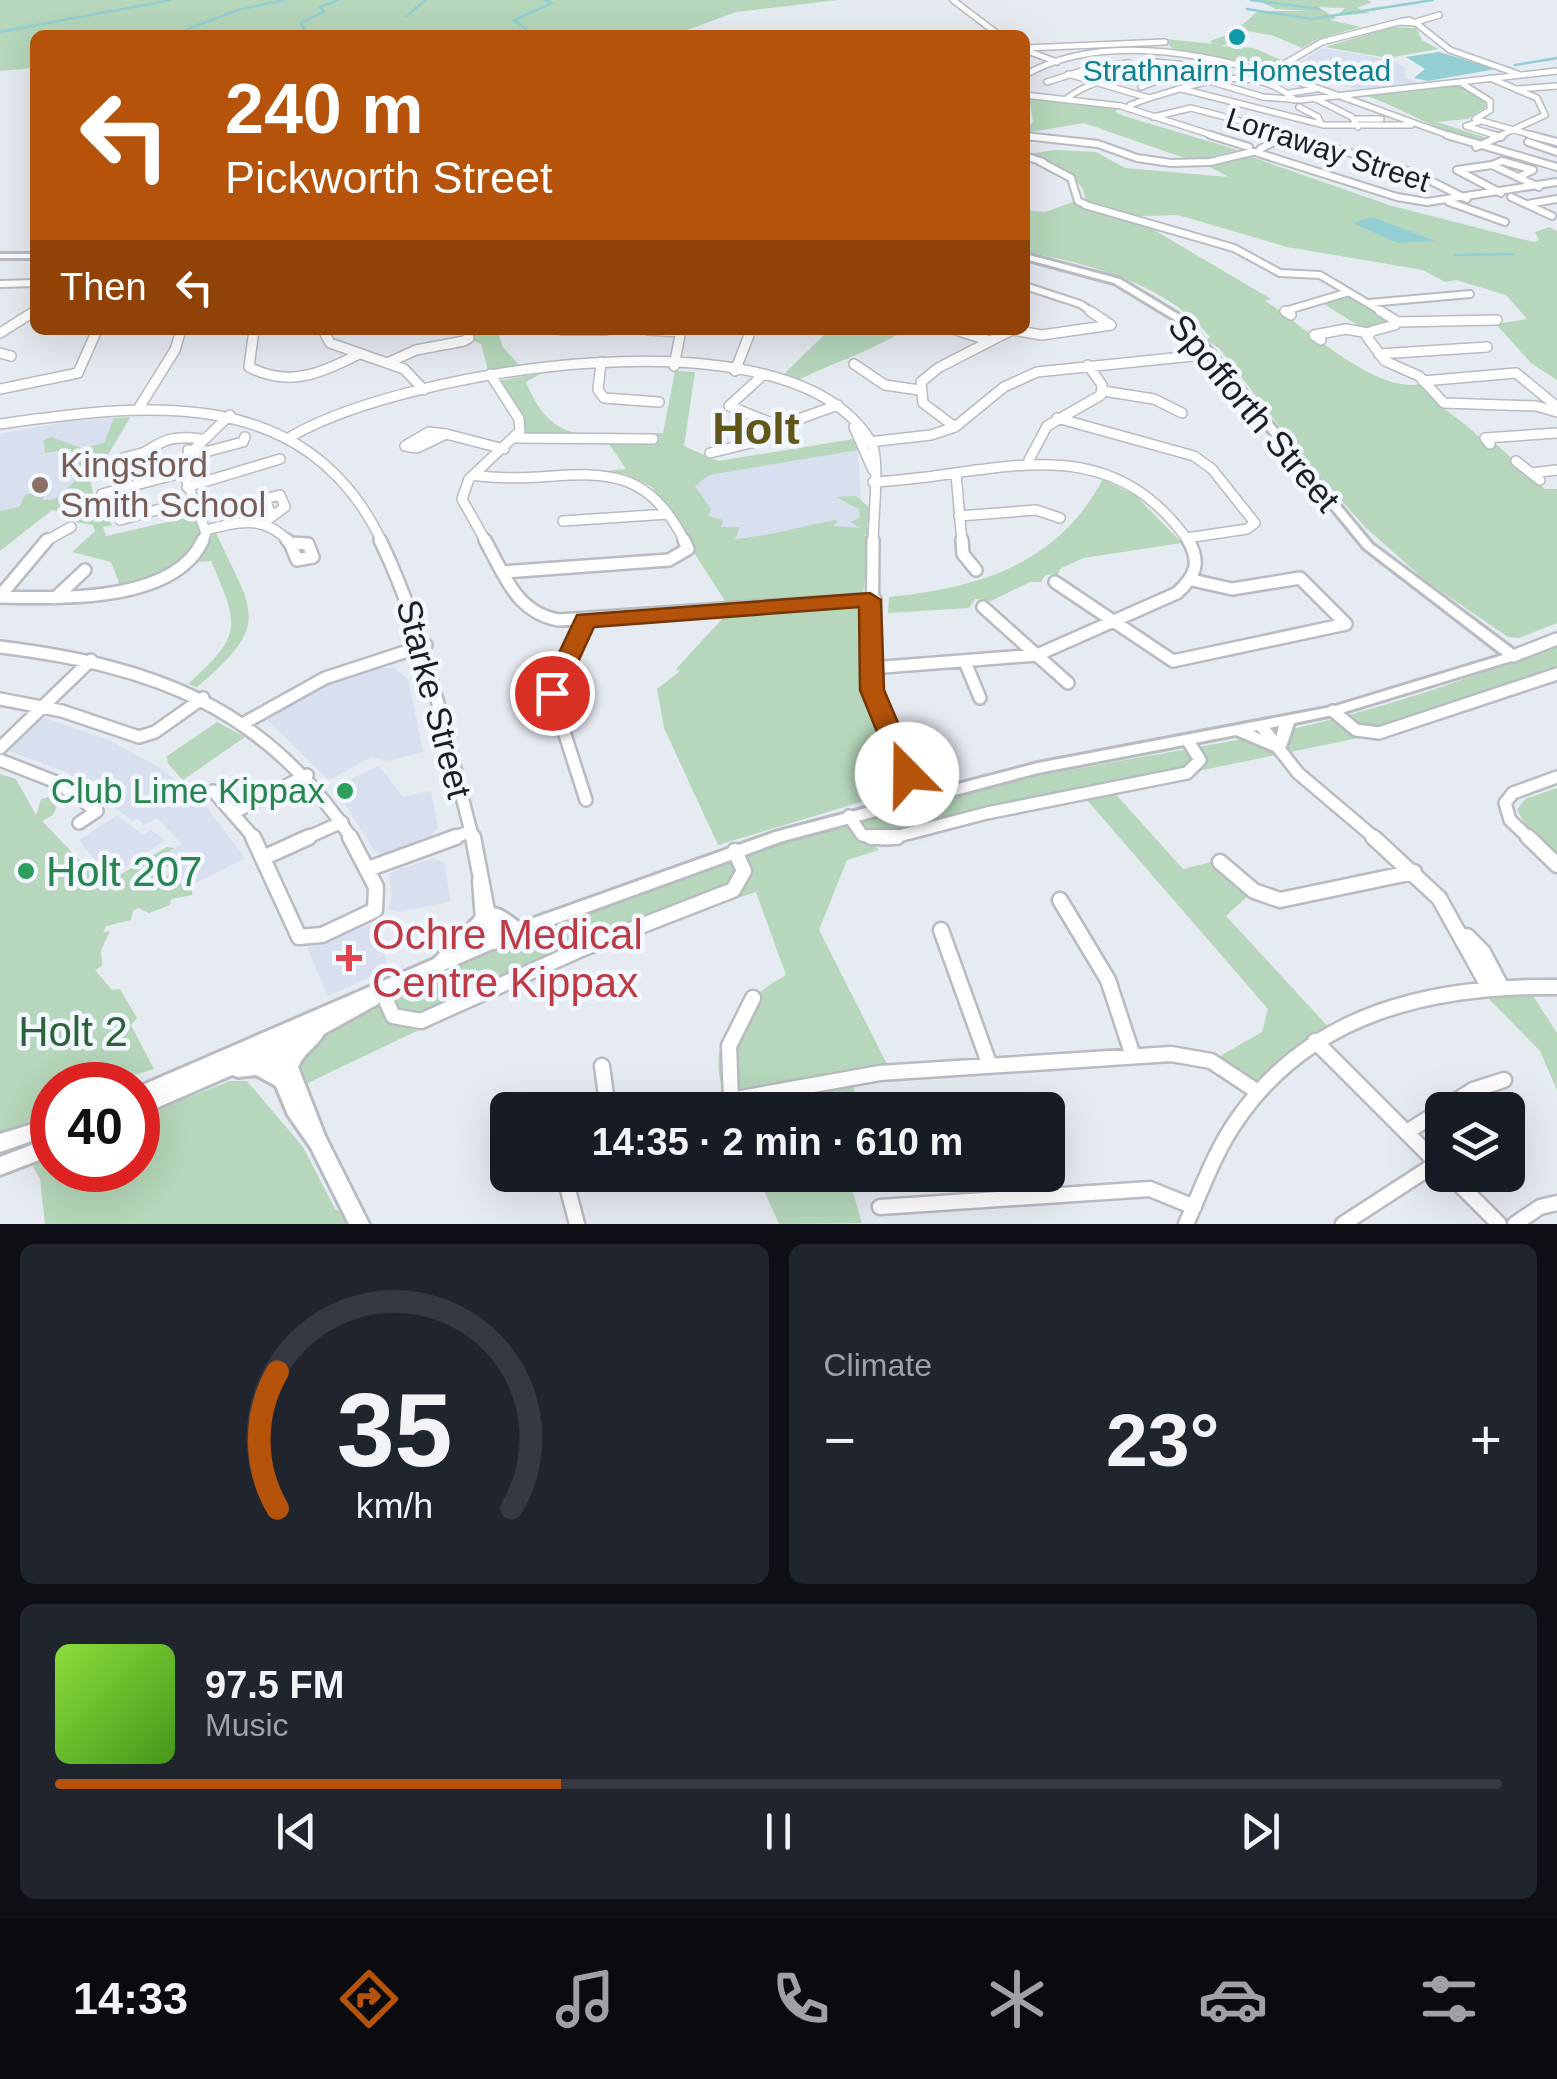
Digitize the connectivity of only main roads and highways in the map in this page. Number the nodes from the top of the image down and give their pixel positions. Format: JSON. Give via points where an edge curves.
{"nodes":[{"id":1,"x":0,"y":256,"type":"edge"},
{"id":2,"x":30,"y":256,"type":"edge"},
{"id":3,"x":1030,"y":257,"type":"edge"},
{"id":4,"x":1491,"y":641,"type":"junction"},
{"id":5,"x":1494,"y":663,"type":"junction"},
{"id":6,"x":1287,"y":722,"type":"junction"},
{"id":7,"x":1240,"y":731,"type":"junction"},
{"id":8,"x":901,"y":753,"type":"road end"},
{"id":9,"x":907,"y":774,"type":"road end"},
{"id":10,"x":946,"y":790,"type":"junction"},
{"id":11,"x":892,"y":804,"type":"junction"},
{"id":12,"x":518,"y":930,"type":"junction"},
{"id":13,"x":436,"y":967,"type":"junction"},
{"id":14,"x":382,"y":991,"type":"junction"},
{"id":15,"x":326,"y":1025,"type":"junction"},
{"id":16,"x":272,"y":1045,"type":"junction"},
{"id":17,"x":285,"y":1074,"type":"junction"},
{"id":18,"x":178,"y":1084,"type":"junction"},
{"id":19,"x":160,"y":1091,"type":"edge"},
{"id":20,"x":30,"y":1133,"type":"edge"},
{"id":21,"x":0,"y":1143,"type":"edge"},
{"id":22,"x":30,"y":1154,"type":"edge"},
{"id":23,"x":0,"y":1166,"type":"edge"},
{"id":24,"x":358,"y":1224,"type":"edge"}],
"edges":[{"from":1,"to":2,"type":"main road"},
{"from":3,"to":4,"type":"main road","name":"Spofforth Street","via":[[1144,294],[1183,321],[1340,517]]},
{"from":4,"to":5,"type":"main road"},
{"from":4,"to":5,"type":"main road","name":"Spofforth Street","via":[[1513,656]]},
{"from":5,"to":6,"type":"main road"},
{"from":6,"to":7,"type":"main road"},
{"from":6,"to":7,"type":"main road","via":[[1278,745]]},
{"from":7,"to":10,"type":"main road"},
{"from":8,"to":10,"type":"main road"},
{"from":9,"to":11,"type":"main road"},
{"from":10,"to":11,"type":"main road"},
{"from":11,"to":12,"type":"main road","via":[[780,836]]},
{"from":12,"to":13,"type":"main road"},
{"from":12,"to":13,"type":"main road","via":[[488,917]]},
{"from":13,"to":14,"type":"main road"},
{"from":14,"to":15,"type":"main road"},
{"from":14,"to":16,"type":"main road"},
{"from":15,"to":16,"type":"main road"},
{"from":15,"to":17,"type":"main road","via":[[297,1050]]},
{"from":16,"to":17,"type":"main road"},
{"from":16,"to":18,"type":"main road"},
{"from":17,"to":18,"type":"main road","via":[[246,1066]]},
{"from":17,"to":24,"type":"main road"},
{"from":18,"to":19,"type":"main road"},
{"from":20,"to":21,"type":"main road"},
{"from":22,"to":23,"type":"main road"}]}
